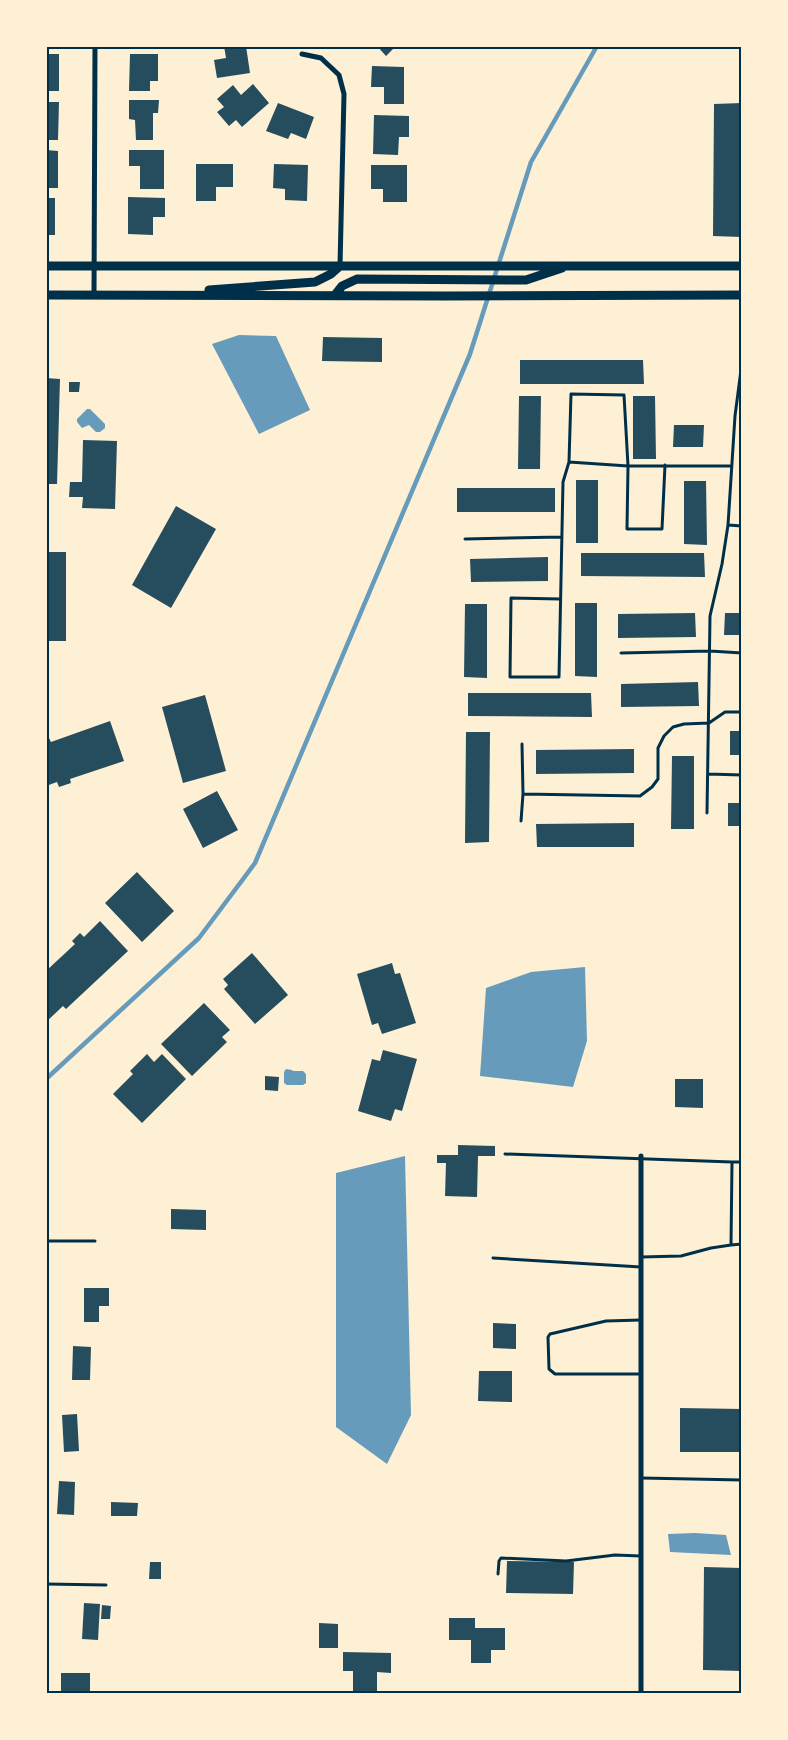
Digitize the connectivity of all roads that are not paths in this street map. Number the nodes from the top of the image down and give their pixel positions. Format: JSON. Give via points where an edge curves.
{"nodes":[{"id":1,"x":95,"y":46,"type":"edge"},
{"id":2,"x":302,"y":54,"type":"dead end"},
{"id":3,"x":46,"y":266,"type":"edge"},
{"id":4,"x":94,"y":266,"type":"junction"},
{"id":5,"x":340,"y":266,"type":"junction"},
{"id":6,"x":569,"y":266,"type":"junction"},
{"id":7,"x":742,"y":266,"type":"edge"},
{"id":8,"x":46,"y":295,"type":"edge"},
{"id":9,"x":94,"y":295,"type":"junction"},
{"id":10,"x":144,"y":295,"type":"junction"},
{"id":11,"x":335,"y":295,"type":"junction"},
{"id":12,"x":742,"y":295,"type":"edge"},
{"id":13,"x":742,"y":362,"type":"edge"},
{"id":14,"x":570,"y":462,"type":"junction"},
{"id":15,"x":665,"y":465,"type":"junction"},
{"id":16,"x":628,"y":466,"type":"junction"},
{"id":17,"x":732,"y":466,"type":"junction"},
{"id":18,"x":728,"y":525,"type":"junction"},
{"id":19,"x":742,"y":526,"type":"edge"},
{"id":20,"x":561,"y":537,"type":"junction"},
{"id":21,"x":465,"y":538,"type":"dead end"},
{"id":22,"x":560,"y":599,"type":"junction"},
{"id":23,"x":710,"y":651,"type":"junction"},
{"id":24,"x":742,"y":652,"type":"edge"},
{"id":25,"x":621,"y":653,"type":"dead end"},
{"id":26,"x":742,"y":712,"type":"edge"},
{"id":27,"x":709,"y":723,"type":"junction"},
{"id":28,"x":522,"y":744,"type":"dead end"},
{"id":29,"x":708,"y":774,"type":"junction"},
{"id":30,"x":742,"y":775,"type":"edge"},
{"id":31,"x":523,"y":794,"type":"junction"},
{"id":32,"x":707,"y":813,"type":"dead end"},
{"id":33,"x":521,"y":821,"type":"dead end"},
{"id":34,"x":505,"y":1154,"type":"dead end"},
{"id":35,"x":641,"y":1158,"type":"junction"},
{"id":36,"x":732,"y":1162,"type":"junction"},
{"id":37,"x":742,"y":1162,"type":"edge"},
{"id":38,"x":95,"y":1240,"type":"dead end"},
{"id":39,"x":46,"y":1241,"type":"edge"},
{"id":40,"x":742,"y":1244,"type":"edge"},
{"id":41,"x":730,"y":1245,"type":"junction"},
{"id":42,"x":641,"y":1257,"type":"junction"},
{"id":43,"x":493,"y":1258,"type":"dead end"},
{"id":44,"x":641,"y":1267,"type":"junction"},
{"id":45,"x":641,"y":1320,"type":"junction"},
{"id":46,"x":640,"y":1374,"type":"junction"},
{"id":47,"x":641,"y":1478,"type":"junction"},
{"id":48,"x":742,"y":1480,"type":"edge"},
{"id":49,"x":641,"y":1556,"type":"junction"},
{"id":50,"x":498,"y":1574,"type":"dead end"},
{"id":51,"x":46,"y":1584,"type":"edge"},
{"id":52,"x":106,"y":1585,"type":"dead end"},
{"id":53,"x":640,"y":1694,"type":"edge"}],
"edges":[{"from":1,"to":4,"type":"street"},
{"from":2,"to":5,"type":"street","via":[[321,58],[333,69],[339,75],[344,94]]},
{"from":3,"to":4,"type":"main road"},
{"from":4,"to":5,"type":"main road"},
{"from":4,"to":9,"type":"street"},
{"from":5,"to":6,"type":"main road"},
{"from":5,"to":10,"type":"main road","via":[[315,282]]},
{"from":6,"to":7,"type":"main road"},
{"from":6,"to":11,"type":"main road","via":[[526,280],[357,279],[342,286]]},
{"from":8,"to":9,"type":"main road"},
{"from":9,"to":10,"type":"main road"},
{"from":10,"to":11,"type":"main road"},
{"from":11,"to":12,"type":"main road"},
{"from":13,"to":17,"type":"lane"},
{"from":14,"to":16,"type":"lane"},
{"from":14,"to":16,"type":"lane","via":[[571,394],[624,395]]},
{"from":14,"to":20,"type":"lane","via":[[562,482]]},
{"from":15,"to":16,"type":"lane"},
{"from":15,"to":16,"type":"lane","via":[[662,529],[627,529]]},
{"from":15,"to":17,"type":"lane"},
{"from":17,"to":18,"type":"lane"},
{"from":18,"to":19,"type":"lane"},
{"from":18,"to":23,"type":"lane","via":[[710,616]]},
{"from":20,"to":21,"type":"lane"},
{"from":20,"to":22,"type":"lane"},
{"from":22,"to":22,"type":"lane","via":[[559,677],[510,677],[511,598]]},
{"from":23,"to":24,"type":"lane"},
{"from":23,"to":25,"type":"lane"},
{"from":23,"to":27,"type":"lane"},
{"from":26,"to":27,"type":"lane","via":[[724,712]]},
{"from":27,"to":29,"type":"lane"},
{"from":27,"to":31,"type":"lane","via":[[673,727],[664,736],[658,748],[658,778],[640,796]]},
{"from":28,"to":31,"type":"lane"},
{"from":29,"to":30,"type":"lane"},
{"from":29,"to":32,"type":"lane"},
{"from":31,"to":33,"type":"lane"},
{"from":34,"to":35,"type":"lane"},
{"from":35,"to":36,"type":"lane"},
{"from":35,"to":42,"type":"street"},
{"from":36,"to":37,"type":"lane"},
{"from":36,"to":41,"type":"lane"},
{"from":38,"to":39,"type":"lane"},
{"from":40,"to":41,"type":"lane"},
{"from":41,"to":42,"type":"lane","via":[[681,1256]]},
{"from":42,"to":44,"type":"street"},
{"from":43,"to":44,"type":"lane"},
{"from":44,"to":45,"type":"street"},
{"from":45,"to":46,"type":"street"},
{"from":45,"to":46,"type":"lane","via":[[606,1322],[550,1334],[548,1338],[549,1369],[555,1374]]},
{"from":46,"to":47,"type":"street"},
{"from":47,"to":48,"type":"lane"},
{"from":47,"to":49,"type":"street"},
{"from":49,"to":50,"type":"lane","via":[[566,1560],[501,1558]]},
{"from":49,"to":53,"type":"street"},
{"from":51,"to":52,"type":"lane"}]}
